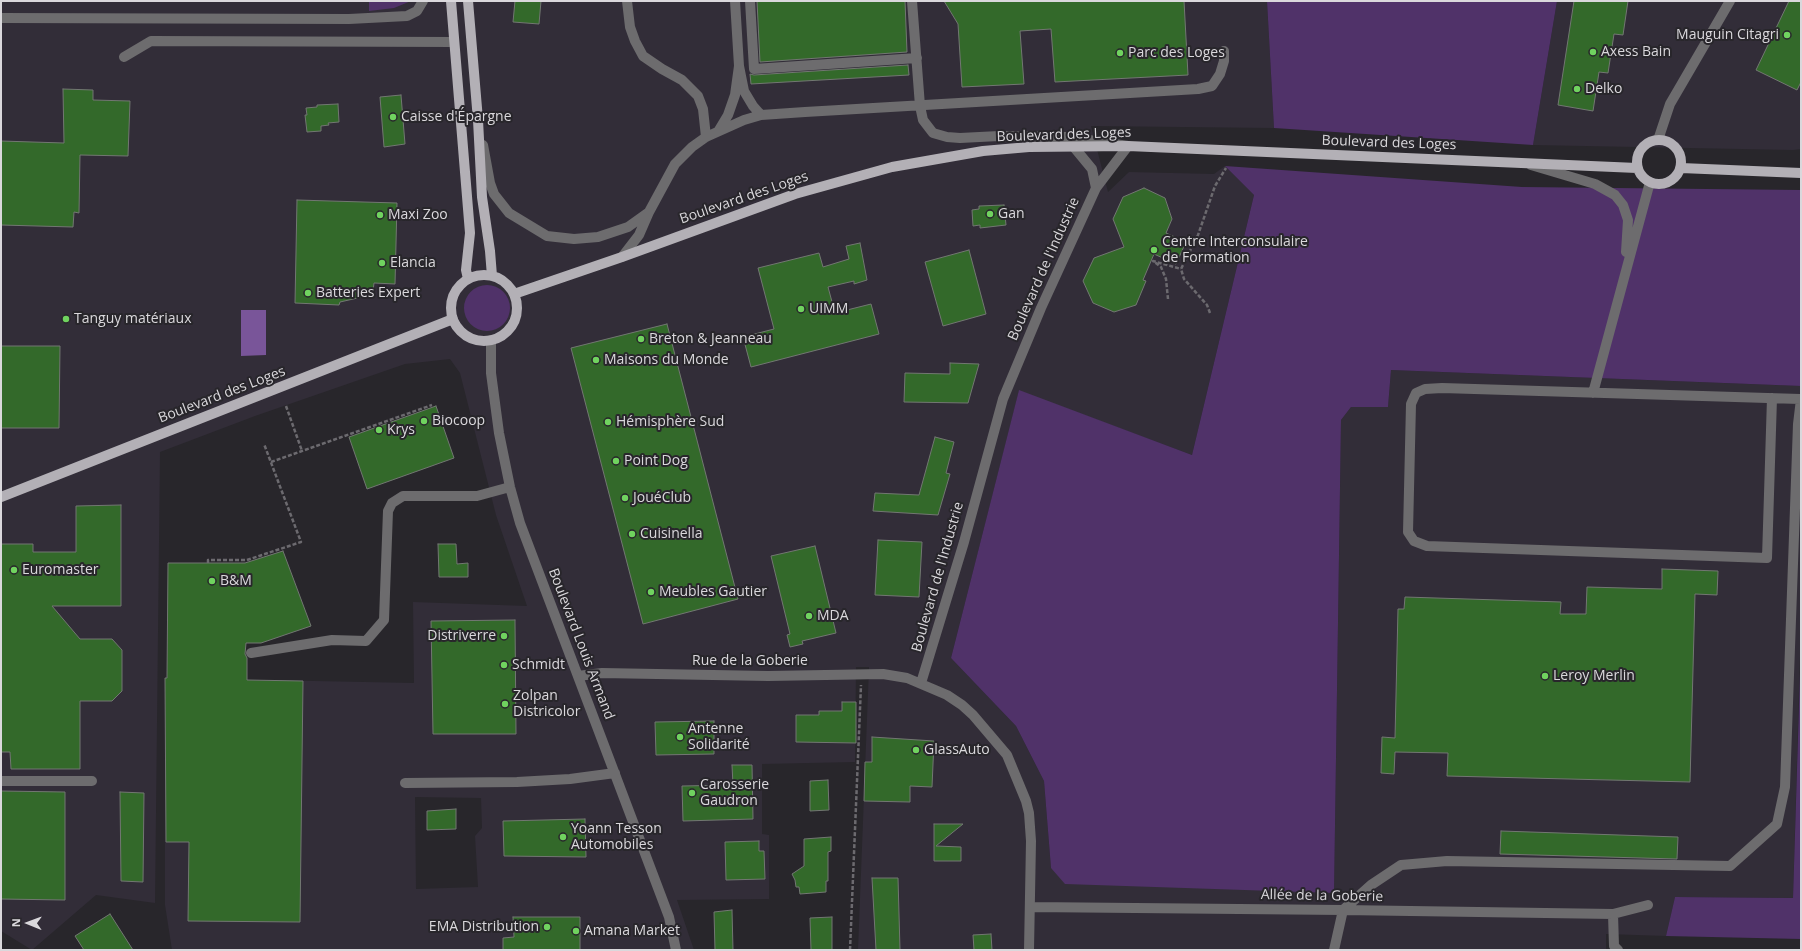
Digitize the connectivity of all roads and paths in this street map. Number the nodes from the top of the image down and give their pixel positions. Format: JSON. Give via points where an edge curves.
{"nodes":[{"id":1,"x":423,"y":1,"type":"edge"},
{"id":2,"x":451,"y":1,"type":"edge"},
{"id":3,"x":468,"y":1,"type":"edge"},
{"id":4,"x":627,"y":1,"type":"edge"},
{"id":5,"x":735,"y":1,"type":"edge"},
{"id":6,"x":750,"y":1,"type":"edge"},
{"id":7,"x":912,"y":1,"type":"edge"},
{"id":8,"x":1730,"y":1,"type":"edge"},
{"id":9,"x":1,"y":18,"type":"edge"},
{"id":10,"x":454,"y":42,"type":"junction"},
{"id":11,"x":1224,"y":51,"type":"dead end"},
{"id":12,"x":124,"y":57,"type":"dead end"},
{"id":13,"x":917,"y":58,"type":"junction"},
{"id":14,"x":739,"y":66,"type":"junction"},
{"id":15,"x":920,"y":106,"type":"junction"},
{"id":16,"x":761,"y":115,"type":"junction"},
{"id":17,"x":478,"y":120,"type":"junction"},
{"id":18,"x":719,"y":130,"type":"junction"},
{"id":19,"x":706,"y":136,"type":"junction"},
{"id":20,"x":1658,"y":140,"type":"junction"},
{"id":21,"x":1073,"y":146,"type":"junction"},
{"id":22,"x":1128,"y":146,"type":"junction"},
{"id":23,"x":1524,"y":163,"type":"junction"},
{"id":24,"x":1226,"y":168,"type":"dead end"},
{"id":25,"x":1638,"y":168,"type":"junction"},
{"id":26,"x":1680,"y":168,"type":"junction"},
{"id":27,"x":1801,"y":173,"type":"edge"},
{"id":28,"x":1650,"y":182,"type":"junction"},
{"id":29,"x":1096,"y":188,"type":"junction"},
{"id":30,"x":649,"y":212,"type":"junction"},
{"id":31,"x":622,"y":257,"type":"junction"},
{"id":32,"x":1180,"y":269,"type":"junction"},
{"id":33,"x":492,"y":276,"type":"junction"},
{"id":34,"x":1624,"y":276,"type":"junction"},
{"id":35,"x":468,"y":279,"type":"junction"},
{"id":36,"x":514,"y":294,"type":"junction"},
{"id":37,"x":1168,"y":299,"type":"dead end"},
{"id":38,"x":1210,"y":314,"type":"dead end"},
{"id":39,"x":453,"y":319,"type":"junction"},
{"id":40,"x":491,"y":340,"type":"junction"},
{"id":41,"x":1593,"y":393,"type":"junction"},
{"id":42,"x":1772,"y":398,"type":"junction"},
{"id":43,"x":1800,"y":399,"type":"edge"},
{"id":44,"x":432,"y":405,"type":"dead end"},
{"id":45,"x":286,"y":406,"type":"dead end"},
{"id":46,"x":264,"y":444,"type":"dead end"},
{"id":47,"x":302,"y":450,"type":"junction"},
{"id":48,"x":271,"y":462,"type":"junction"},
{"id":49,"x":510,"y":488,"type":"junction"},
{"id":50,"x":1,"y":497,"type":"edge"},
{"id":51,"x":208,"y":563,"type":"dead end"},
{"id":52,"x":1801,"y":622,"type":"edge"},
{"id":53,"x":1791,"y":626,"type":"junction"},
{"id":54,"x":251,"y":653,"type":"dead end"},
{"id":55,"x":862,"y":674,"type":"junction"},
{"id":56,"x":578,"y":676,"type":"junction"},
{"id":57,"x":921,"y":683,"type":"junction"},
{"id":58,"x":615,"y":772,"type":"junction"},
{"id":59,"x":1,"y":781,"type":"edge"},
{"id":60,"x":92,"y":781,"type":"dead end"},
{"id":61,"x":405,"y":783,"type":"dead end"},
{"id":62,"x":1648,"y":905,"type":"dead end"},
{"id":63,"x":1031,"y":907,"type":"junction"},
{"id":64,"x":1343,"y":910,"type":"junction"},
{"id":65,"x":1613,"y":914,"type":"junction"},
{"id":66,"x":676,"y":950,"type":"edge"},
{"id":67,"x":850,"y":950,"type":"edge"},
{"id":68,"x":1029,"y":950,"type":"edge"},
{"id":69,"x":1334,"y":950,"type":"edge"},
{"id":70,"x":1618,"y":950,"type":"edge"}],
"edges":[{"from":1,"to":9,"type":"street","via":[[417,11],[407,16],[349,19]]},
{"from":2,"to":10,"type":"main road"},
{"from":3,"to":17,"type":"main road"},
{"from":4,"to":19,"type":"street","via":[[630,27],[635,41],[644,56],[682,80],[698,96],[703,109]]},
{"from":5,"to":14,"type":"street"},
{"from":6,"to":13,"type":"street","via":[[754,69]]},
{"from":7,"to":13,"type":"street"},
{"from":8,"to":20,"type":"street","via":[[1670,104]]},
{"from":10,"to":12,"type":"street","via":[[152,41]]},
{"from":10,"to":35,"type":"main road","via":[[470,233],[466,270]]},
{"from":11,"to":15,"type":"street","via":[[1220,74],[1212,86],[1198,89]]},
{"from":13,"to":15,"type":"street"},
{"from":14,"to":16,"type":"street","via":[[744,91]]},
{"from":14,"to":18,"type":"street","via":[[735,95]]},
{"from":15,"to":16,"type":"street"},
{"from":15,"to":22,"type":"street","via":[[923,120],[933,132],[947,137],[1069,137]]},
{"from":16,"to":18,"type":"street"},
{"from":17,"to":30,"type":"street","via":[[494,194],[509,213],[547,236],[574,239],[598,237],[628,227]]},
{"from":17,"to":33,"type":"main road","via":[[482,197]]},
{"from":18,"to":19,"type":"street"},
{"from":19,"to":30,"type":"street","via":[[676,164]]},
{"from":20,"to":25,"type":"main road","via":[[1641,149],[1638,155]]},
{"from":20,"to":26,"type":"main road","via":[[1672,143],[1677,148],[1681,161]]},
{"from":21,"to":22,"type":"main road","name":"Boulevard des Loges"},
{"from":21,"to":29,"type":"street","name":"Boulevard de l'Industrie","via":[[1092,169]]},
{"from":21,"to":31,"type":"main road","name":"Boulevard des Loges","via":[[983,152],[892,167],[795,194]]},
{"from":22,"to":23,"type":"main road","name":"Boulevard des Loges"},
{"from":22,"to":29,"type":"street","name":"Boulevard de l'Industrie"},
{"from":23,"to":25,"type":"main road","name":"Boulevard des Loges"},
{"from":23,"to":34,"type":"street","via":[[1595,184],[1615,195],[1628,220]]},
{"from":24,"to":32,"type":"path","via":[[1215,186],[1198,235]]},
{"from":25,"to":28,"type":"main road","via":[[1640,174]]},
{"from":26,"to":27,"type":"main road"},
{"from":26,"to":28,"type":"main road","via":[[1672,181],[1665,184]]},
{"from":28,"to":34,"type":"street"},
{"from":29,"to":57,"type":"street","name":"Boulevard de l'Industrie","via":[[1003,399],[964,542]]},
{"from":30,"to":31,"type":"street","via":[[639,235]]},
{"from":31,"to":36,"type":"main road","name":"Boulevard des Loges"},
{"from":32,"to":37,"type":"path","via":[[1154,261],[1161,267],[1166,279]]},
{"from":32,"to":38,"type":"path","via":[[1184,279],[1207,305]]},
{"from":33,"to":35,"type":"main road"},
{"from":33,"to":36,"type":"main road","via":[[501,280]]},
{"from":34,"to":41,"type":"street"},
{"from":35,"to":39,"type":"main road","via":[[459,286],[453,296]]},
{"from":36,"to":40,"type":"main road","via":[[516,313],[513,322],[508,331]]},
{"from":39,"to":40,"type":"main road","via":[[457,327],[468,336],[481,341]]},
{"from":39,"to":50,"type":"main road","name":"Boulevard des Loges"},
{"from":40,"to":49,"type":"street","name":"Boulevard Louis Armand","via":[[498,425]]},
{"from":41,"to":42,"type":"street"},
{"from":41,"to":42,"type":"street","via":[[1442,388],[1425,388],[1416,393],[1412,404],[1408,532],[1414,541],[1427,546],[1767,558]]},
{"from":42,"to":43,"type":"street"},
{"from":43,"to":53,"type":"street"},
{"from":44,"to":47,"type":"path"},
{"from":45,"to":47,"type":"path"},
{"from":46,"to":48,"type":"path"},
{"from":47,"to":48,"type":"path"},
{"from":48,"to":51,"type":"path","via":[[301,542],[246,560],[208,560]]},
{"from":49,"to":54,"type":"street","via":[[477,496],[403,496],[392,503],[388,511],[384,620],[366,641],[332,640]]},
{"from":49,"to":56,"type":"street","name":"Boulevard Louis Armand","via":[[520,523]]},
{"from":52,"to":53,"type":"street"},
{"from":53,"to":64,"type":"street","via":[[1785,787],[1777,824],[1730,866],[1446,861],[1401,865],[1371,885]]},
{"from":55,"to":56,"type":"street","name":"Rue de la Goberie","via":[[768,676],[602,673]]},
{"from":55,"to":57,"type":"street","name":"Rue de la Goberie","via":[[895,675]]},
{"from":55,"to":67,"type":"path"},
{"from":56,"to":58,"type":"street","name":"Boulevard Louis Armand"},
{"from":57,"to":63,"type":"street","via":[[937,689],[962,705],[1007,755],[1029,813]]},
{"from":58,"to":61,"type":"street","via":[[570,779],[516,782]]},
{"from":58,"to":66,"type":"street","name":"Boulevard Louis Armand","via":[[669,917]]},
{"from":59,"to":60,"type":"street"},
{"from":62,"to":65,"type":"street","name":"Allée de la Goberie"},
{"from":63,"to":64,"type":"street","name":"Allée de la Goberie"},
{"from":63,"to":68,"type":"street"},
{"from":64,"to":65,"type":"street","name":"Allée de la Goberie"},
{"from":64,"to":69,"type":"street"},
{"from":65,"to":70,"type":"street","via":[[1614,946]]}]}
